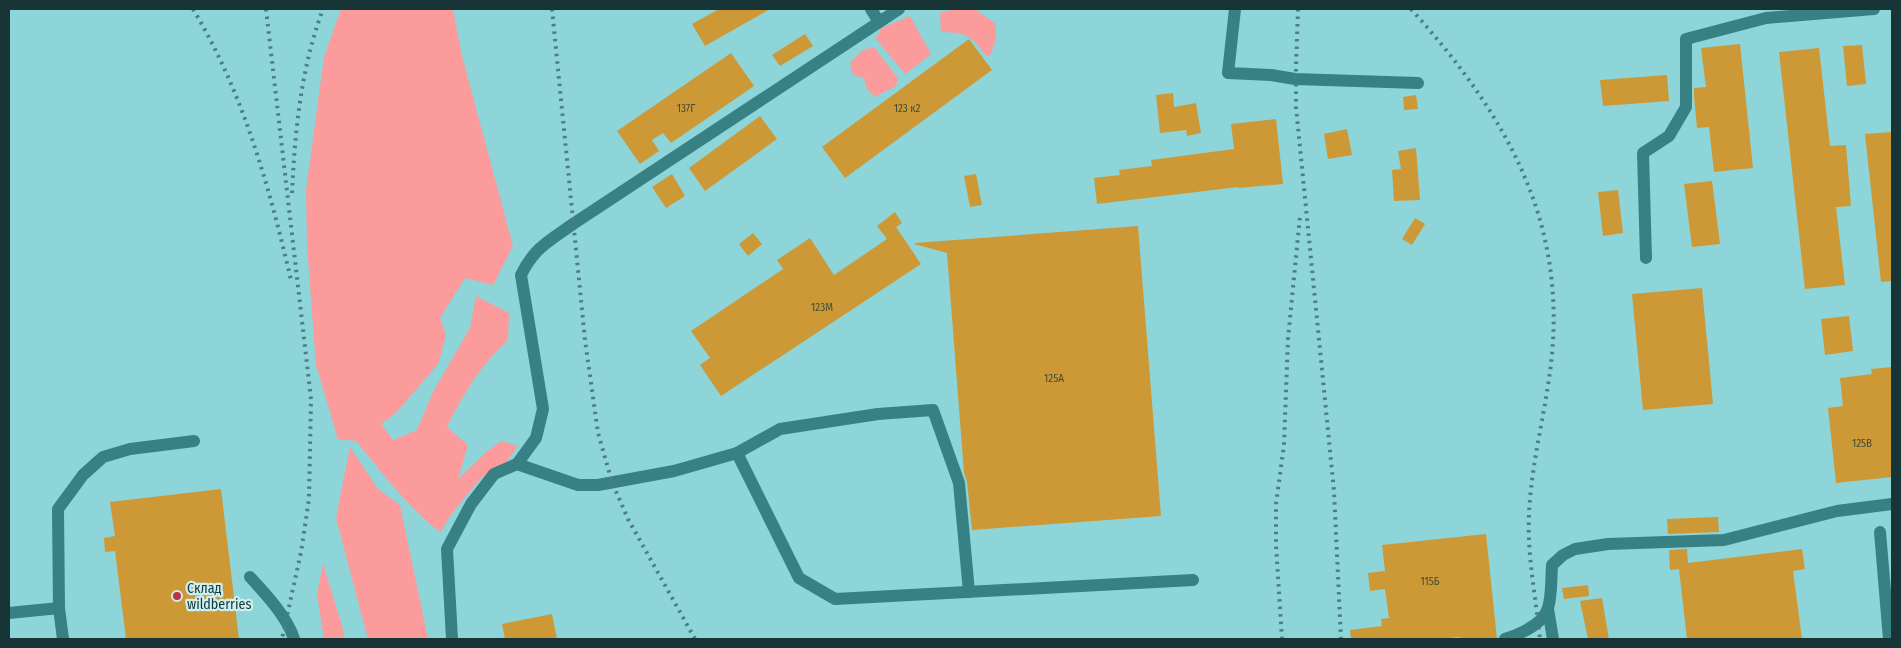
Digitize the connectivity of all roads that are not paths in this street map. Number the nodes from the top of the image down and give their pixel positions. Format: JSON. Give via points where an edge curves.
{"nodes":[{"id":1,"x":871,"y":9,"type":"edge"},
{"id":2,"x":899,"y":9,"type":"edge"},
{"id":3,"x":1235,"y":9,"type":"edge"},
{"id":4,"x":1874,"y":9,"type":"edge"},
{"id":5,"x":878,"y":22,"type":"junction"},
{"id":6,"x":1418,"y":83,"type":"dead end"},
{"id":7,"x":1646,"y":258,"type":"dead end"},
{"id":8,"x":194,"y":440,"type":"dead end"},
{"id":9,"x":737,"y":453,"type":"junction"},
{"id":10,"x":517,"y":464,"type":"junction"},
{"id":11,"x":1892,"y":504,"type":"edge"},
{"id":12,"x":1880,"y":532,"type":"dead end"},
{"id":13,"x":250,"y":577,"type":"dead end"},
{"id":14,"x":1193,"y":580,"type":"dead end"},
{"id":15,"x":969,"y":592,"type":"junction"},
{"id":16,"x":59,"y":608,"type":"junction"},
{"id":17,"x":1548,"y":610,"type":"junction"},
{"id":18,"x":9,"y":613,"type":"edge"},
{"id":19,"x":63,"y":639,"type":"edge"},
{"id":20,"x":294,"y":639,"type":"edge"},
{"id":21,"x":452,"y":639,"type":"edge"},
{"id":22,"x":1505,"y":639,"type":"edge"},
{"id":23,"x":1553,"y":639,"type":"edge"},
{"id":24,"x":1889,"y":639,"type":"edge"}],
"edges":[{"from":1,"to":5,"type":"street"},
{"from":2,"to":5,"type":"street"},
{"from":3,"to":6,"type":"street","via":[[1228,73]]},
{"from":4,"to":7,"type":"street","via":[[1766,18],[1686,40],[1686,107],[1669,136],[1643,153]]},
{"from":5,"to":10,"type":"street","via":[[573,224],[528,260],[521,275],[543,409],[536,438]]},
{"from":8,"to":16,"type":"street","via":[[130,449],[104,457],[83,475],[58,509]]},
{"from":9,"to":10,"type":"street","via":[[674,471],[587,486],[568,483]]},
{"from":9,"to":15,"type":"street","via":[[799,578],[835,599]]},
{"from":9,"to":15,"type":"street","via":[[780,429],[878,414],[933,410],[959,484]]},
{"from":10,"to":21,"type":"street","via":[[494,474],[471,504],[446,549]]},
{"from":11,"to":17,"type":"street","via":[[1836,510],[1724,540],[1575,548],[1552,565]]},
{"from":12,"to":24,"type":"street"},
{"from":13,"to":20,"type":"street","via":[[286,622]]},
{"from":14,"to":15,"type":"street"},
{"from":16,"to":18,"type":"street"},
{"from":16,"to":19,"type":"street"},
{"from":17,"to":22,"type":"street","via":[[1538,622]]},
{"from":17,"to":23,"type":"street"}]}
